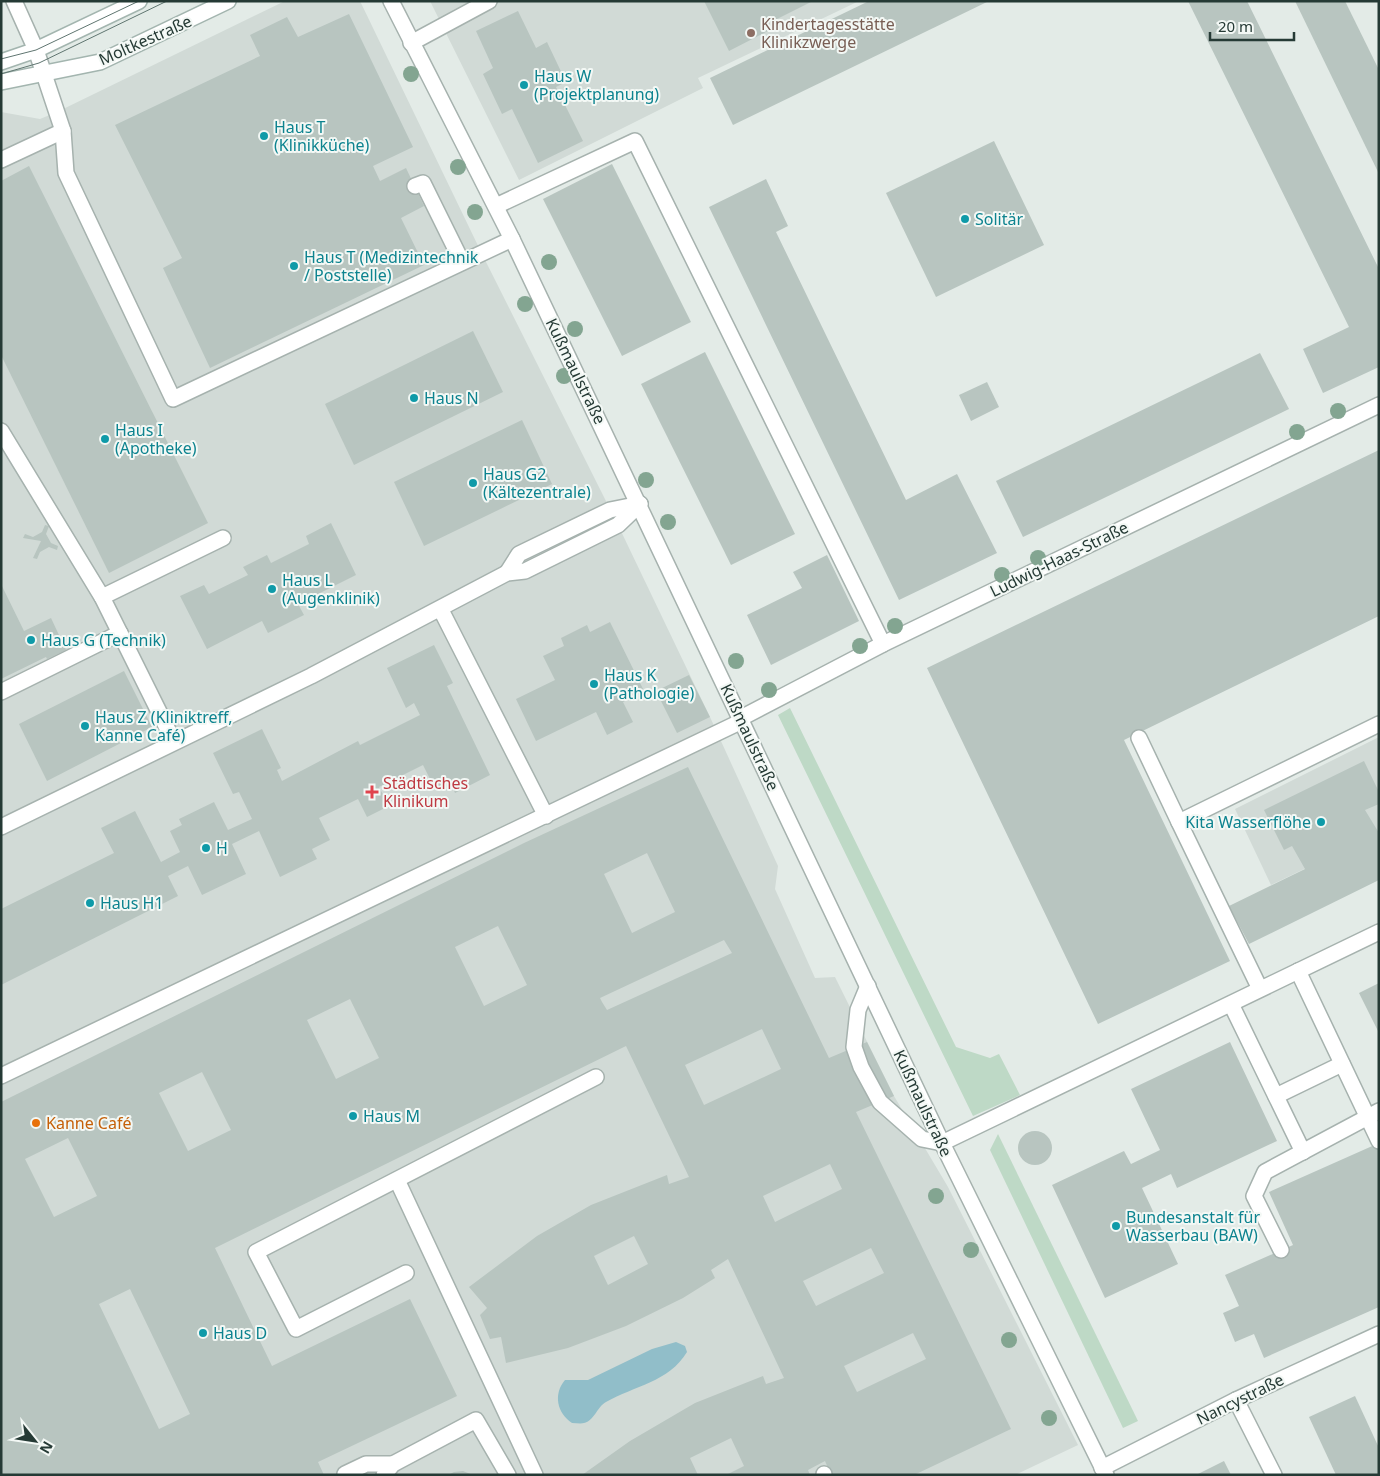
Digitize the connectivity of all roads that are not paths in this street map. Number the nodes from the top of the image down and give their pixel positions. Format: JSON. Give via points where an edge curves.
{"nodes":[{"id":1,"x":14,"y":1,"type":"edge"},
{"id":2,"x":139,"y":1,"type":"edge"},
{"id":3,"x":228,"y":1,"type":"edge"},
{"id":4,"x":391,"y":1,"type":"edge"},
{"id":5,"x":489,"y":1,"type":"edge"},
{"id":6,"x":411,"y":43,"type":"junction"},
{"id":7,"x":36,"y":50,"type":"junction"},
{"id":8,"x":1,"y":62,"type":"edge"},
{"id":9,"x":43,"y":73,"type":"junction"},
{"id":10,"x":1,"y":82,"type":"edge"},
{"id":11,"x":63,"y":131,"type":"junction"},
{"id":12,"x":1,"y":160,"type":"edge"},
{"id":13,"x":415,"y":186,"type":"dead end"},
{"id":14,"x":496,"y":206,"type":"junction"},
{"id":15,"x":512,"y":239,"type":"junction"},
{"id":16,"x":462,"y":262,"type":"junction"},
{"id":17,"x":1379,"y":406,"type":"edge"},
{"id":18,"x":1,"y":430,"type":"edge"},
{"id":19,"x":640,"y":504,"type":"junction"},
{"id":20,"x":223,"y":538,"type":"dead end"},
{"id":21,"x":102,"y":598,"type":"junction"},
{"id":22,"x":441,"y":610,"type":"junction"},
{"id":23,"x":120,"y":633,"type":"junction"},
{"id":24,"x":883,"y":644,"type":"junction"},
{"id":25,"x":1,"y":692,"type":"edge"},
{"id":26,"x":741,"y":720,"type":"junction"},
{"id":27,"x":1379,"y":724,"type":"edge"},
{"id":28,"x":1139,"y":738,"type":"dead end"},
{"id":29,"x":174,"y":742,"type":"junction"},
{"id":30,"x":546,"y":816,"type":"junction"},
{"id":31,"x":1179,"y":822,"type":"junction"},
{"id":32,"x":1,"y":827,"type":"edge"},
{"id":33,"x":1379,"y":932,"type":"edge"},
{"id":34,"x":1298,"y":971,"type":"junction"},
{"id":35,"x":868,"y":986,"type":"junction"},
{"id":36,"x":1260,"y":989,"type":"junction"},
{"id":37,"x":1231,"y":1004,"type":"junction"},
{"id":38,"x":1342,"y":1064,"type":"junction"},
{"id":39,"x":1,"y":1076,"type":"edge"},
{"id":40,"x":596,"y":1076,"type":"dead end"},
{"id":41,"x":1276,"y":1096,"type":"junction"},
{"id":42,"x":1373,"y":1114,"type":"edge"},
{"id":43,"x":1379,"y":1141,"type":"edge"},
{"id":44,"x":942,"y":1143,"type":"junction"},
{"id":45,"x":1303,"y":1152,"type":"junction"},
{"id":46,"x":397,"y":1180,"type":"junction"},
{"id":47,"x":1281,"y":1250,"type":"dead end"},
{"id":48,"x":406,"y":1273,"type":"dead end"},
{"id":49,"x":1379,"y":1334,"type":"edge"},
{"id":50,"x":1236,"y":1400,"type":"junction"},
{"id":51,"x":388,"y":1469,"type":"edge"},
{"id":52,"x":1104,"y":1471,"type":"edge"},
{"id":53,"x":345,"y":1474,"type":"edge"},
{"id":54,"x":508,"y":1475,"type":"edge"},
{"id":55,"x":534,"y":1475,"type":"edge"},
{"id":56,"x":1274,"y":1475,"type":"edge"}],
"edges":[{"from":1,"to":7,"type":"street"},
{"from":2,"to":7,"type":"street"},
{"from":3,"to":9,"type":"street","name":"Moltkestraße","via":[[100,62]]},
{"from":4,"to":6,"type":"street","name":"Kußmaulstraße"},
{"from":5,"to":6,"type":"street"},
{"from":6,"to":14,"type":"street","name":"Kußmaulstraße"},
{"from":7,"to":8,"type":"street"},
{"from":7,"to":9,"type":"street"},
{"from":9,"to":10,"type":"street","name":"Moltkestraße"},
{"from":9,"to":11,"type":"street"},
{"from":11,"to":12,"type":"street"},
{"from":11,"to":16,"type":"street","via":[[66,173],[173,399]]},
{"from":13,"to":16,"type":"street","via":[[423,183]]},
{"from":14,"to":15,"type":"street","name":"Kußmaulstraße"},
{"from":14,"to":24,"type":"street","via":[[635,141]]},
{"from":15,"to":16,"type":"street"},
{"from":15,"to":19,"type":"street","name":"Kußmaulstraße"},
{"from":17,"to":24,"type":"street","name":"Ludwig-Haas-Straße"},
{"from":18,"to":21,"type":"street"},
{"from":19,"to":22,"type":"street","via":[[610,510],[519,554],[506,573]]},
{"from":19,"to":26,"type":"street","name":"Kußmaulstraße"},
{"from":20,"to":21,"type":"street"},
{"from":21,"to":23,"type":"street"},
{"from":22,"to":29,"type":"street"},
{"from":22,"to":30,"type":"street"},
{"from":23,"to":25,"type":"street"},
{"from":23,"to":29,"type":"street"},
{"from":24,"to":26,"type":"street","name":"Ludwig-Haas-Straße"},
{"from":26,"to":30,"type":"street","name":"Ludwig-Haas-Straße"},
{"from":26,"to":35,"type":"street","name":"Kußmaulstraße"},
{"from":27,"to":31,"type":"street"},
{"from":28,"to":31,"type":"street"},
{"from":29,"to":32,"type":"street"},
{"from":30,"to":39,"type":"street","name":"Ludwig-Haas-Straße"},
{"from":31,"to":36,"type":"street"},
{"from":33,"to":34,"type":"street"},
{"from":34,"to":36,"type":"street"},
{"from":34,"to":38,"type":"street"},
{"from":35,"to":44,"type":"street","name":"Kußmaulstraße"},
{"from":35,"to":44,"type":"street","via":[[858,1010],[854,1047],[861,1066],[880,1102],[922,1139]]},
{"from":36,"to":37,"type":"street"},
{"from":37,"to":41,"type":"street"},
{"from":37,"to":44,"type":"street"},
{"from":38,"to":41,"type":"street"},
{"from":38,"to":42,"type":"street"},
{"from":40,"to":46,"type":"street"},
{"from":41,"to":45,"type":"street"},
{"from":42,"to":43,"type":"street"},
{"from":42,"to":45,"type":"street"},
{"from":44,"to":52,"type":"street","name":"Kußmaulstraße"},
{"from":45,"to":47,"type":"street","via":[[1265,1172],[1254,1196]]},
{"from":46,"to":48,"type":"street","via":[[256,1252],[296,1330]]},
{"from":46,"to":55,"type":"street"},
{"from":49,"to":50,"type":"street","name":"Nancystraße"},
{"from":50,"to":52,"type":"street","name":"Nancystraße"},
{"from":50,"to":56,"type":"street"},
{"from":51,"to":53,"type":"street","via":[[366,1464]]},
{"from":51,"to":54,"type":"street","via":[[476,1420]]}]}
